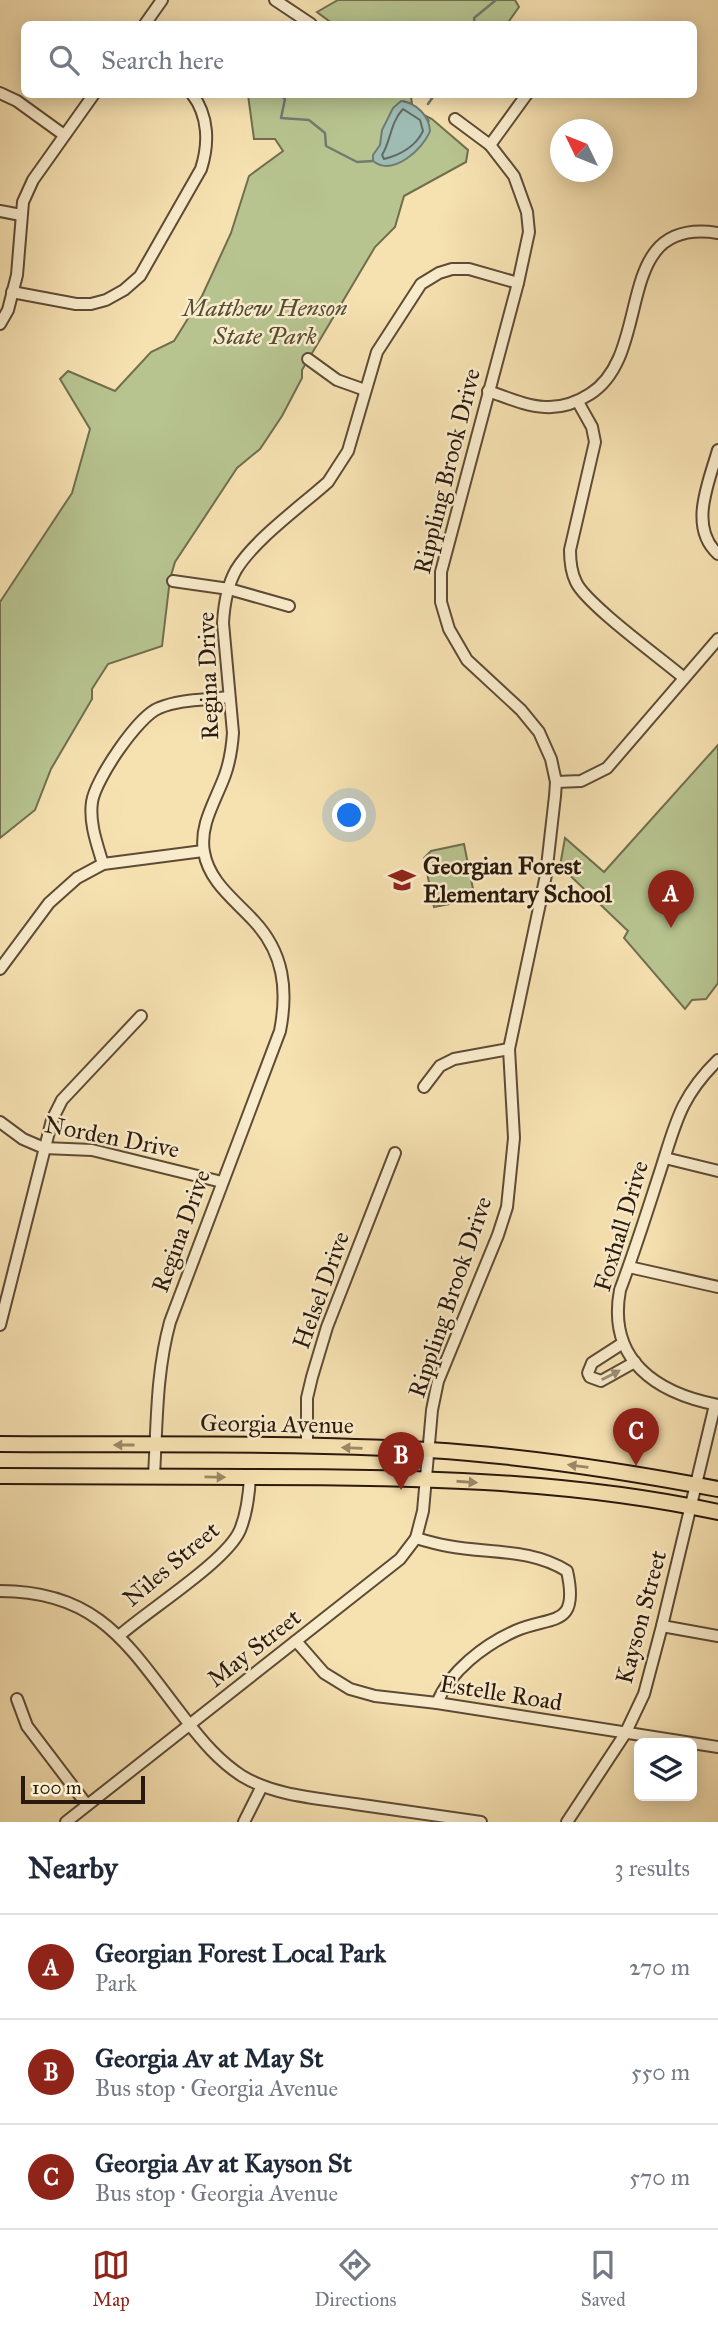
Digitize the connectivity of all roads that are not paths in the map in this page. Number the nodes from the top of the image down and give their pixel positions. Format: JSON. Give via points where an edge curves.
{"nodes":[{"id":1,"x":162,"y":0,"type":"edge"},
{"id":2,"x":275,"y":0,"type":"edge"},
{"id":3,"x":289,"y":4,"type":"edge"},
{"id":4,"x":147,"y":21,"type":"edge"},
{"id":5,"x":308,"y":21,"type":"edge"},
{"id":6,"x":0,"y":93,"type":"edge"},
{"id":7,"x":91,"y":98,"type":"edge"},
{"id":8,"x":195,"y":98,"type":"edge"},
{"id":9,"x":524,"y":98,"type":"edge"},
{"id":10,"x":455,"y":119,"type":"dead end"},
{"id":11,"x":64,"y":135,"type":"junction"},
{"id":12,"x":490,"y":145,"type":"junction"},
{"id":13,"x":0,"y":211,"type":"edge"},
{"id":14,"x":21,"y":215,"type":"junction"},
{"id":15,"x":718,"y":233,"type":"edge"},
{"id":16,"x":518,"y":283,"type":"junction"},
{"id":17,"x":12,"y":292,"type":"junction"},
{"id":18,"x":0,"y":324,"type":"edge"},
{"id":19,"x":308,"y":359,"type":"dead end"},
{"id":20,"x":365,"y":390,"type":"junction"},
{"id":21,"x":488,"y":391,"type":"junction"},
{"id":22,"x":578,"y":402,"type":"junction"},
{"id":23,"x":718,"y":450,"type":"edge"},
{"id":24,"x":718,"y":554,"type":"edge"},
{"id":25,"x":173,"y":581,"type":"dead end"},
{"id":26,"x":229,"y":589,"type":"junction"},
{"id":27,"x":289,"y":606,"type":"dead end"},
{"id":28,"x":718,"y":639,"type":"edge"},
{"id":29,"x":684,"y":678,"type":"junction"},
{"id":30,"x":228,"y":697,"type":"junction"},
{"id":31,"x":556,"y":782,"type":"junction"},
{"id":32,"x":203,"y":851,"type":"junction"},
{"id":33,"x":103,"y":864,"type":"junction"},
{"id":34,"x":0,"y":969,"type":"edge"},
{"id":35,"x":141,"y":1016,"type":"dead end"},
{"id":36,"x":509,"y":1049,"type":"junction"},
{"id":37,"x":718,"y":1060,"type":"edge"},
{"id":38,"x":424,"y":1087,"type":"dead end"},
{"id":39,"x":0,"y":1122,"type":"edge"},
{"id":40,"x":44,"y":1148,"type":"junction"},
{"id":41,"x":395,"y":1153,"type":"dead end"},
{"id":42,"x":665,"y":1158,"type":"junction"},
{"id":43,"x":718,"y":1171,"type":"edge"},
{"id":44,"x":222,"y":1182,"type":"junction"},
{"id":45,"x":629,"y":1266,"type":"junction"},
{"id":46,"x":718,"y":1287,"type":"edge"},
{"id":47,"x":0,"y":1325,"type":"edge"},
{"id":48,"x":622,"y":1343,"type":"junction"},
{"id":49,"x":635,"y":1362,"type":"junction"},
{"id":50,"x":716,"y":1405,"type":"edge"},
{"id":51,"x":0,"y":1444,"type":"edge"},
{"id":52,"x":156,"y":1446,"type":"junction"},
{"id":53,"x":307,"y":1446,"type":"junction"},
{"id":54,"x":429,"y":1450,"type":"junction"},
{"id":55,"x":0,"y":1476,"type":"edge"},
{"id":56,"x":153,"y":1476,"type":"junction"},
{"id":57,"x":250,"y":1477,"type":"junction"},
{"id":58,"x":427,"y":1479,"type":"junction"},
{"id":59,"x":696,"y":1485,"type":"junction"},
{"id":60,"x":718,"y":1489,"type":"edge"},
{"id":61,"x":691,"y":1506,"type":"junction"},
{"id":62,"x":718,"y":1512,"type":"edge"},
{"id":63,"x":416,"y":1538,"type":"junction"},
{"id":64,"x":0,"y":1591,"type":"edge"},
{"id":65,"x":663,"y":1626,"type":"junction"},
{"id":66,"x":119,"y":1636,"type":"junction"},
{"id":67,"x":718,"y":1636,"type":"edge"},
{"id":68,"x":296,"y":1641,"type":"junction"},
{"id":69,"x":18,"y":1699,"type":"dead end"},
{"id":70,"x":437,"y":1703,"type":"junction"},
{"id":71,"x":190,"y":1725,"type":"junction"},
{"id":72,"x":625,"y":1734,"type":"junction"},
{"id":73,"x":718,"y":1747,"type":"edge"},
{"id":74,"x":262,"y":1786,"type":"junction"},
{"id":75,"x":87,"y":1805,"type":"junction"},
{"id":76,"x":66,"y":1822,"type":"edge"},
{"id":77,"x":244,"y":1822,"type":"edge"},
{"id":78,"x":481,"y":1822,"type":"edge"},
{"id":79,"x":567,"y":1822,"type":"edge"}],
"edges":[{"from":1,"to":4,"type":"street"},
{"from":2,"to":3,"type":"street"},
{"from":3,"to":5,"type":"street"},
{"from":6,"to":11,"type":"street"},
{"from":7,"to":11,"type":"street"},
{"from":8,"to":17,"type":"street","via":[[207,129],[206,153],[140,275],[124,290],[91,304]]},
{"from":9,"to":12,"type":"street"},
{"from":10,"to":12,"type":"street","name":"Rippling Brook Drive"},
{"from":11,"to":14,"type":"street","via":[[33,180]]},
{"from":12,"to":16,"type":"street","name":"Rippling Brook Drive","via":[[514,176],[527,212],[527,248]]},
{"from":13,"to":14,"type":"street"},
{"from":14,"to":17,"type":"street"},
{"from":15,"to":22,"type":"street","via":[[679,233],[655,251],[645,270],[617,366],[600,388]]},
{"from":16,"to":20,"type":"street","name":"Regina Drive","via":[[453,269],[421,284],[377,352]]},
{"from":16,"to":21,"type":"street","name":"Rippling Brook Drive"},
{"from":17,"to":18,"type":"street"},
{"from":19,"to":20,"type":"street","via":[[337,380]]},
{"from":20,"to":26,"type":"street","name":"Regina Drive","via":[[348,451],[338,469],[248,554]]},
{"from":21,"to":22,"type":"street","via":[[542,407]]},
{"from":21,"to":31,"type":"street","name":"Rippling Brook Drive","via":[[441,572],[441,602],[449,629],[467,660],[539,732]]},
{"from":22,"to":29,"type":"street","via":[[595,442],[570,550],[577,585]]},
{"from":23,"to":24,"type":"street","via":[[702,506],[703,529]]},
{"from":25,"to":26,"type":"street"},
{"from":26,"to":27,"type":"street"},
{"from":26,"to":30,"type":"street","name":"Regina Drive","via":[[223,624]]},
{"from":28,"to":29,"type":"street"},
{"from":29,"to":31,"type":"street","via":[[607,768],[581,781]]},
{"from":30,"to":32,"type":"street","name":"Regina Drive","via":[[231,751],[206,820]]},
{"from":30,"to":33,"type":"street","via":[[158,708],[136,726],[96,788],[92,803],[92,825]]},
{"from":31,"to":36,"type":"street","name":"Rippling Brook Drive","via":[[545,875]]},
{"from":32,"to":33,"type":"street"},
{"from":32,"to":44,"type":"street","name":"Regina Drive","via":[[225,892],[269,940],[285,993],[280,1031]]},
{"from":33,"to":34,"type":"street","via":[[76,878],[49,903]]},
{"from":35,"to":40,"type":"street","via":[[61,1100]]},
{"from":36,"to":38,"type":"street","via":[[454,1059],[440,1066]]},
{"from":36,"to":54,"type":"street","name":"Rippling Brook Drive","via":[[514,1138],[507,1207],[438,1381]]},
{"from":37,"to":42,"type":"street","name":"Foxhall Drive","via":[[683,1104]]},
{"from":39,"to":40,"type":"street","name":"Norden Drive"},
{"from":40,"to":44,"type":"street","name":"Norden Drive","via":[[92,1150]]},
{"from":40,"to":47,"type":"street"},
{"from":41,"to":53,"type":"street","name":"Helsel Drive","via":[[327,1327],[307,1398]]},
{"from":42,"to":43,"type":"street"},
{"from":42,"to":45,"type":"street","name":"Foxhall Drive"},
{"from":44,"to":52,"type":"street","name":"Regina Drive","via":[[162,1352]]},
{"from":45,"to":46,"type":"street"},
{"from":45,"to":48,"type":"street","name":"Foxhall Drive","via":[[617,1305]]},
{"from":48,"to":49,"type":"street","name":"Foxhall Drive"},
{"from":48,"to":49,"type":"street","one_way":true,"via":[[592,1363],[590,1377],[601,1381]]},
{"from":49,"to":50,"type":"street","name":"Foxhall Drive","via":[[664,1389]]},
{"from":50,"to":59,"type":"street","name":"Kayson Street"},
{"from":52,"to":51,"type":"main road","name":"Georgia Avenue","one_way":true},
{"from":52,"to":53,"type":"main road","name":"Georgia Avenue"},
{"from":52,"to":56,"type":"street","name":"Regina Drive"},
{"from":54,"to":53,"type":"main road","name":"Georgia Avenue","one_way":true},
{"from":54,"to":58,"type":"street","name":"Rippling Brook Drive"},
{"from":59,"to":54,"type":"main road","name":"Georgia Avenue","one_way":true,"via":[[609,1469]]},
{"from":55,"to":56,"type":"main road"},
{"from":56,"to":57,"type":"main road","one_way":true},
{"from":57,"to":58,"type":"main road"},
{"from":57,"to":66,"type":"street","name":"Niles Street","via":[[248,1505],[239,1532],[226,1551]]},
{"from":58,"to":61,"type":"main road","one_way":true,"via":[[542,1487]]},
{"from":58,"to":63,"type":"street","name":"May Street"},
{"from":59,"to":60,"type":"main road","name":"Georgia Avenue"},
{"from":59,"to":61,"type":"street","name":"Kayson Street"},
{"from":61,"to":62,"type":"main road"},
{"from":61,"to":65,"type":"street","name":"Kayson Street"},
{"from":63,"to":68,"type":"street","name":"May Street","via":[[388,1570]]},
{"from":63,"to":70,"type":"street","via":[[550,1560],[567,1571],[572,1591],[562,1615],[516,1631],[470,1660],[453,1675]]},
{"from":64,"to":66,"type":"street","via":[[68,1601],[98,1617]]},
{"from":65,"to":67,"type":"street"},
{"from":65,"to":72,"type":"street","name":"Kayson Street","via":[[644,1694]]},
{"from":66,"to":71,"type":"street"},
{"from":68,"to":70,"type":"street","name":"Estelle Road","via":[[324,1673],[350,1689]]},
{"from":68,"to":71,"type":"street","name":"May Street"},
{"from":69,"to":75,"type":"street","via":[[27,1726]]},
{"from":70,"to":72,"type":"street","name":"Estelle Road"},
{"from":71,"to":74,"type":"street","via":[[212,1752]]},
{"from":71,"to":75,"type":"street","name":"May Street"},
{"from":72,"to":73,"type":"street","name":"Estelle Road"},
{"from":72,"to":79,"type":"street","name":"Kayson Street"},
{"from":74,"to":77,"type":"street"},
{"from":74,"to":78,"type":"street","via":[[307,1797]]},
{"from":75,"to":76,"type":"street","name":"May Street"}]}
